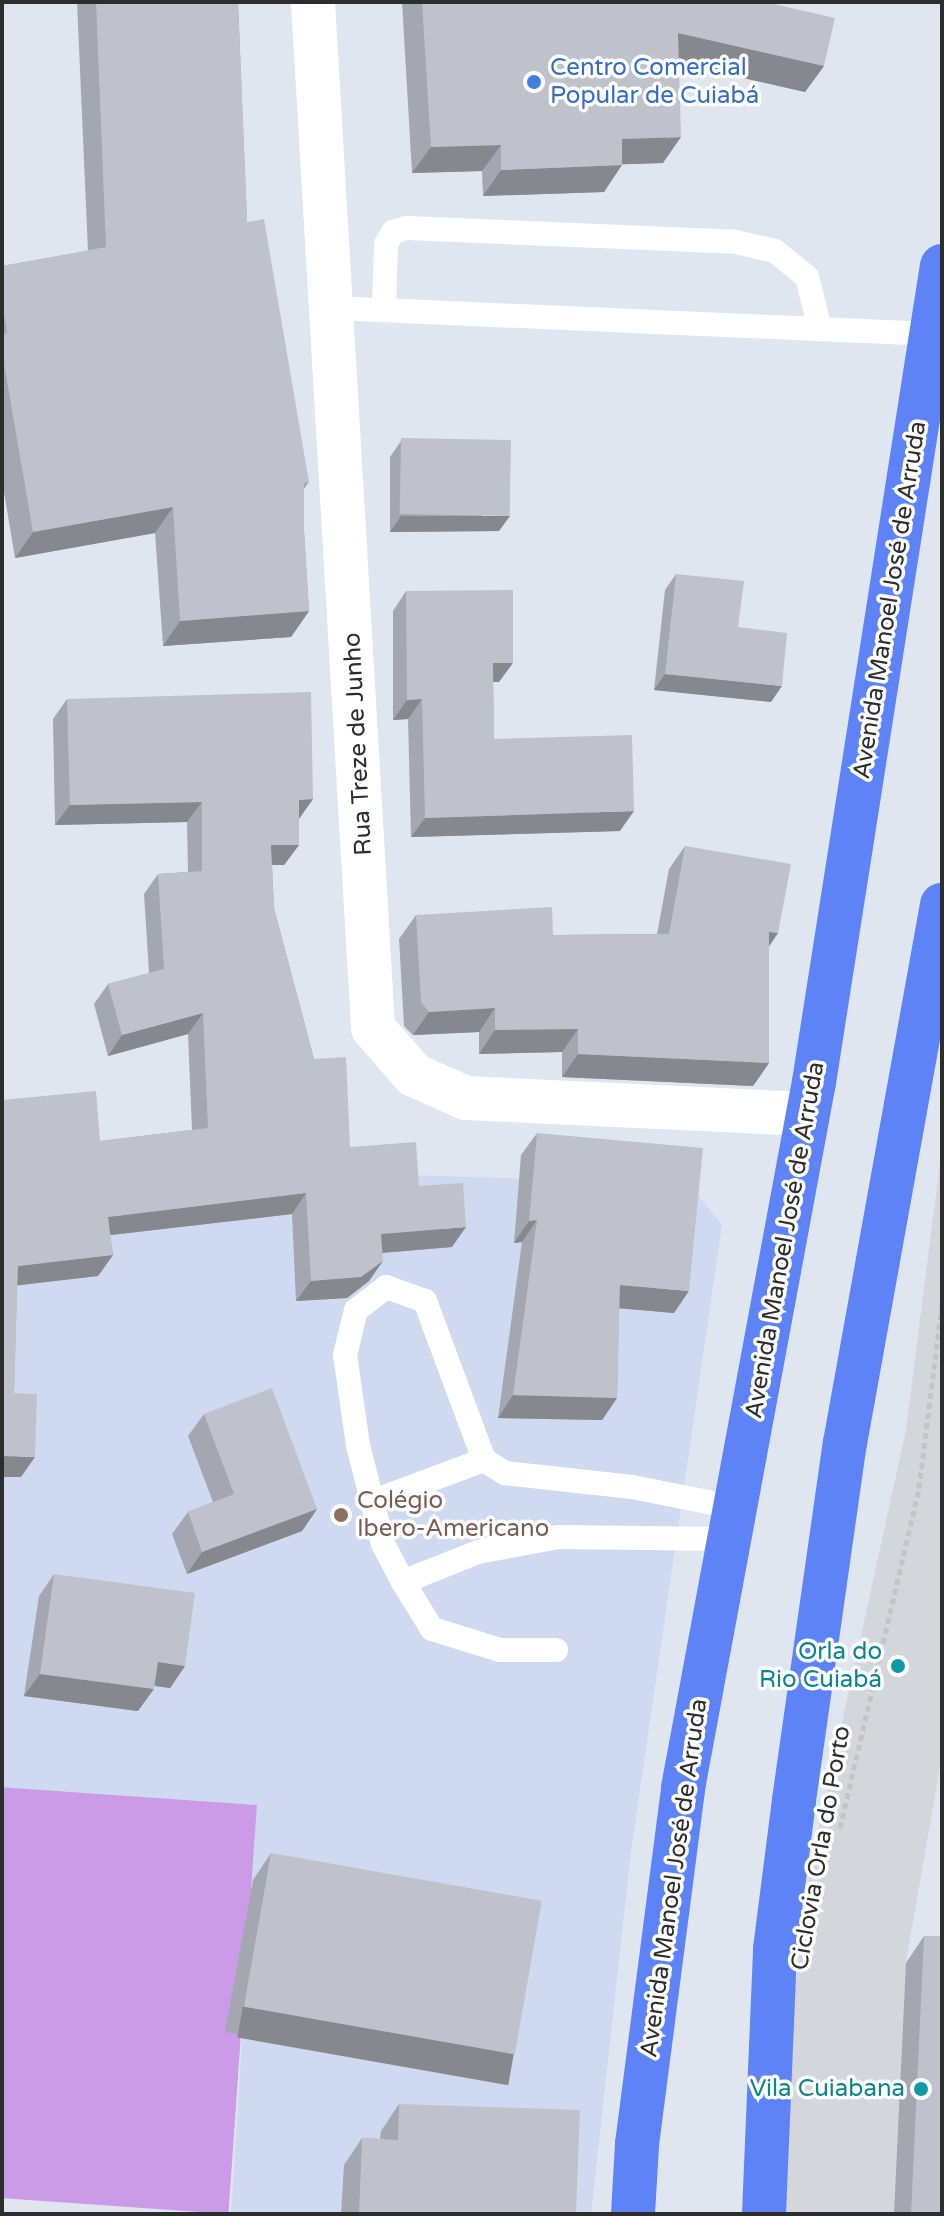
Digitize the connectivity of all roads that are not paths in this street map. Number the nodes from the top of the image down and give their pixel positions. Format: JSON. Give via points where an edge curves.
{"nodes":[{"id":1,"x":313,"y":2,"type":"edge"},
{"id":2,"x":942,"y":266,"type":"edge"},
{"id":3,"x":334,"y":308,"type":"junction"},
{"id":4,"x":384,"y":310,"type":"junction"},
{"id":5,"x":820,"y":329,"type":"junction"},
{"id":6,"x":931,"y":334,"type":"junction"},
{"id":7,"x":942,"y":905,"type":"edge"},
{"id":8,"x":805,"y":1114,"type":"junction"},
{"id":9,"x":484,"y":1460,"type":"junction"},
{"id":10,"x":371,"y":1502,"type":"junction"},
{"id":11,"x":732,"y":1523,"type":"junction"},
{"id":12,"x":403,"y":1582,"type":"junction"},
{"id":13,"x":556,"y":1650,"type":"dead end"},
{"id":14,"x":633,"y":2214,"type":"edge"},
{"id":15,"x":764,"y":2214,"type":"edge"}],
"edges":[{"from":1,"to":3,"type":"street","name":"Rua Treze de Junho"},
{"from":2,"to":6,"type":"main road","name":"Avenida Manoel José de Arruda"},
{"from":3,"to":4,"type":"lane"},
{"from":3,"to":8,"type":"street","name":"Rua Treze de Junho","via":[[373,1028],[414,1075],[466,1098]]},
{"from":4,"to":5,"type":"lane"},
{"from":4,"to":5,"type":"lane","via":[[386,244],[393,232],[406,228],[705,241],[775,251],[807,277]]},
{"from":5,"to":6,"type":"lane"},
{"from":6,"to":8,"type":"main road","name":"Avenida Manoel José de Arruda"},
{"from":7,"to":15,"type":"main road","via":[[845,1443],[794,1800],[775,1949]]},
{"from":8,"to":11,"type":"main road","name":"Avenida Manoel José de Arruda"},
{"from":9,"to":10,"type":"lane"},
{"from":9,"to":10,"type":"lane","via":[[425,1301],[386,1287],[356,1310],[345,1355]]},
{"from":9,"to":11,"type":"lane","via":[[505,1473],[632,1487]]},
{"from":10,"to":12,"type":"lane","via":[[383,1544]]},
{"from":11,"to":12,"type":"lane","via":[[558,1537],[478,1552]]},
{"from":11,"to":14,"type":"main road","name":"Avenida Manoel José de Arruda","via":[[683,1788],[637,2144]]},
{"from":12,"to":13,"type":"lane","via":[[432,1629],[500,1650]]}]}
